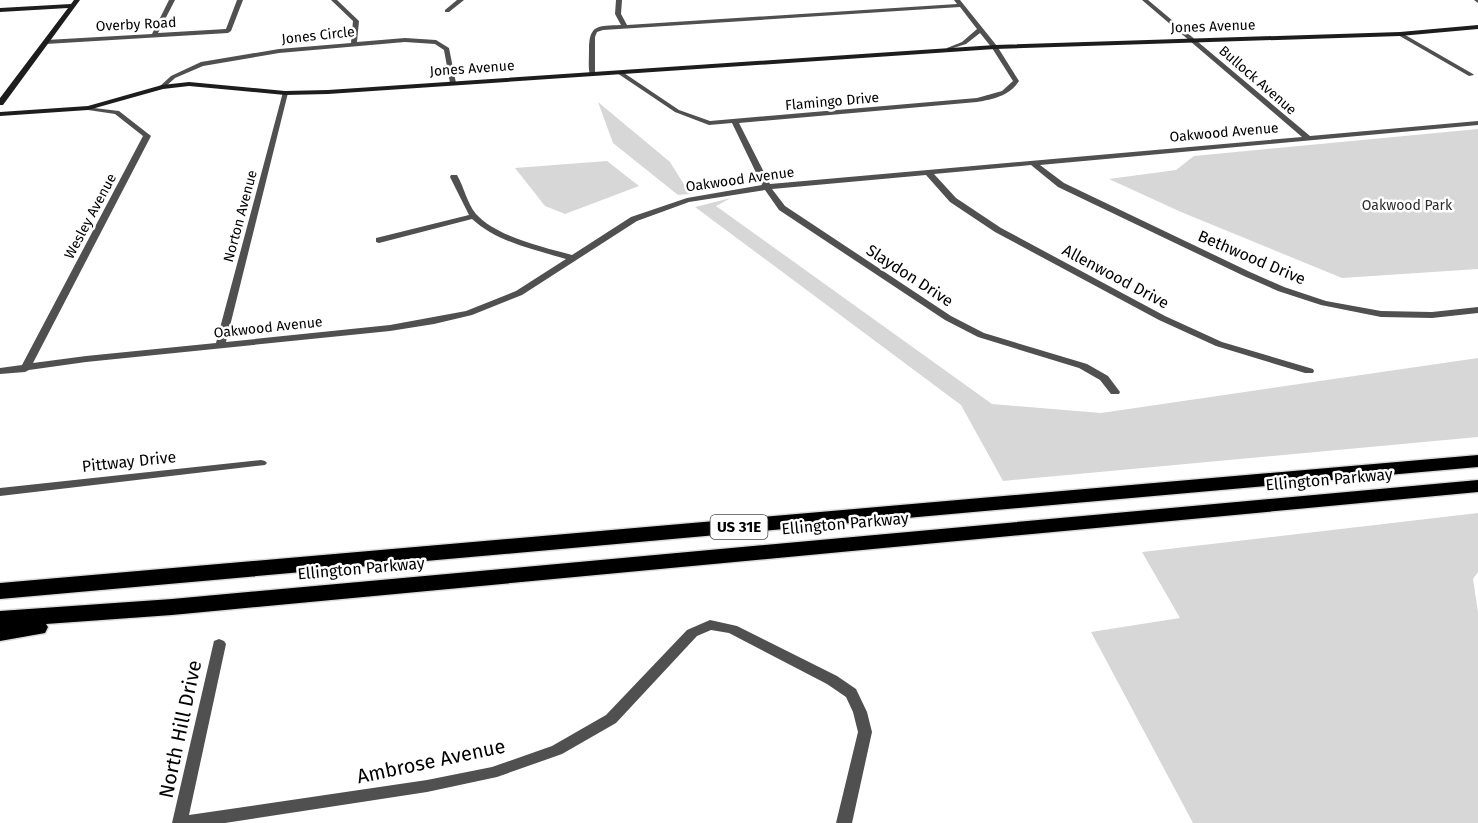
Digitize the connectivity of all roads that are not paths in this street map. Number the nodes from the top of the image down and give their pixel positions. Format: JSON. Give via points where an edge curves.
{"nodes":[{"id":1,"x":172,"y":0,"type":"edge"},
{"id":2,"x":240,"y":0,"type":"edge"},
{"id":3,"x":334,"y":0,"type":"edge"},
{"id":4,"x":461,"y":0,"type":"edge"},
{"id":5,"x":619,"y":0,"type":"edge"},
{"id":6,"x":1145,"y":0,"type":"edge"},
{"id":7,"x":959,"y":2,"type":"edge"},
{"id":8,"x":75,"y":3,"type":"edge"},
{"id":9,"x":0,"y":10,"type":"edge"},
{"id":10,"x":447,"y":11,"type":"dead end"},
{"id":11,"x":625,"y":27,"type":"junction"},
{"id":12,"x":1478,"y":27,"type":"edge"},
{"id":13,"x":981,"y":29,"type":"junction"},
{"id":14,"x":1400,"y":34,"type":"junction"},
{"id":15,"x":154,"y":36,"type":"junction"},
{"id":16,"x":1192,"y":40,"type":"junction"},
{"id":17,"x":46,"y":42,"type":"junction"},
{"id":18,"x":354,"y":43,"type":"junction"},
{"id":19,"x":995,"y":46,"type":"junction"},
{"id":20,"x":949,"y":49,"type":"junction"},
{"id":21,"x":619,"y":72,"type":"junction"},
{"id":22,"x":592,"y":74,"type":"junction"},
{"id":23,"x":1471,"y":75,"type":"dead end"},
{"id":24,"x":453,"y":83,"type":"junction"},
{"id":25,"x":162,"y":87,"type":"junction"},
{"id":26,"x":285,"y":93,"type":"junction"},
{"id":27,"x":125,"y":99,"type":"junction"},
{"id":28,"x":0,"y":103,"type":"edge"},
{"id":29,"x":88,"y":108,"type":"junction"},
{"id":30,"x":117,"y":112,"type":"junction"},
{"id":31,"x":0,"y":114,"type":"edge"},
{"id":32,"x":735,"y":122,"type":"junction"},
{"id":33,"x":1478,"y":123,"type":"edge"},
{"id":34,"x":1308,"y":138,"type":"junction"},
{"id":35,"x":1033,"y":163,"type":"junction"},
{"id":36,"x":928,"y":172,"type":"junction"},
{"id":37,"x":454,"y":177,"type":"dead end"},
{"id":38,"x":767,"y":187,"type":"junction"},
{"id":39,"x":474,"y":216,"type":"junction"},
{"id":40,"x":379,"y":240,"type":"dead end"},
{"id":41,"x":572,"y":258,"type":"junction"},
{"id":42,"x":1478,"y":310,"type":"edge"},
{"id":43,"x":220,"y":345,"type":"junction"},
{"id":44,"x":25,"y":369,"type":"junction"},
{"id":45,"x":0,"y":371,"type":"edge"},
{"id":46,"x":1309,"y":371,"type":"dead end"},
{"id":47,"x":1115,"y":392,"type":"dead end"},
{"id":48,"x":1478,"y":461,"type":"edge"},
{"id":49,"x":261,"y":463,"type":"dead end"},
{"id":50,"x":1478,"y":486,"type":"edge"},
{"id":51,"x":0,"y":492,"type":"edge"},
{"id":52,"x":0,"y":591,"type":"edge"},
{"id":53,"x":172,"y":607,"type":"junction"},
{"id":54,"x":0,"y":619,"type":"edge"},
{"id":55,"x":0,"y":633,"type":"edge"},
{"id":56,"x":219,"y":644,"type":"dead end"},
{"id":57,"x":180,"y":823,"type":"edge"},
{"id":58,"x":844,"y":823,"type":"edge"}],
"edges":[{"from":1,"to":15,"type":"street"},
{"from":2,"to":15,"type":"street","name":"Overby Road","via":[[228,31]]},
{"from":3,"to":18,"type":"street","via":[[356,21]]},
{"from":4,"to":10,"type":"street"},
{"from":5,"to":11,"type":"street","via":[[618,14]]},
{"from":6,"to":16,"type":"street","name":"Bullock Avenue"},
{"from":7,"to":11,"type":"street"},
{"from":7,"to":13,"type":"street"},
{"from":8,"to":9,"type":"street"},
{"from":8,"to":17,"type":"street"},
{"from":11,"to":22,"type":"street","via":[[595,31]]},
{"from":12,"to":14,"type":"street","name":"Jones Avenue"},
{"from":13,"to":19,"type":"street"},
{"from":13,"to":20,"type":"street","name":"Jones Avenue"},
{"from":14,"to":16,"type":"street","name":"Jones Avenue"},
{"from":14,"to":23,"type":"street"},
{"from":15,"to":17,"type":"street","name":"Overby Road"},
{"from":16,"to":19,"type":"street","name":"Jones Avenue"},
{"from":16,"to":34,"type":"street","name":"Bullock Avenue"},
{"from":17,"to":28,"type":"street"},
{"from":18,"to":24,"type":"street","name":"Jones Circle","via":[[436,42],[447,49]]},
{"from":18,"to":25,"type":"street","name":"Jones Circle","via":[[217,61],[185,70]]},
{"from":19,"to":20,"type":"street","name":"Jones Avenue"},
{"from":19,"to":32,"type":"street","name":"Flamingo Drive","via":[[1016,81],[1000,95]]},
{"from":20,"to":21,"type":"street","name":"Jones Avenue"},
{"from":21,"to":22,"type":"street","name":"Jones Avenue"},
{"from":21,"to":32,"type":"street","name":"Flamingo Drive","via":[[677,111],[709,123]]},
{"from":22,"to":24,"type":"street","name":"Jones Avenue"},
{"from":24,"to":26,"type":"street","name":"Jones Avenue"},
{"from":25,"to":26,"type":"street","name":"Jones Avenue","via":[[211,84]]},
{"from":25,"to":27,"type":"street","name":"Jones Avenue"},
{"from":26,"to":43,"type":"street","name":"Norton Avenue"},
{"from":27,"to":29,"type":"street","name":"Jones Avenue"},
{"from":27,"to":30,"type":"street"},
{"from":29,"to":30,"type":"street"},
{"from":29,"to":31,"type":"street","name":"Jones Avenue"},
{"from":30,"to":44,"type":"street","name":"Wesley Avenue","via":[[147,136]]},
{"from":32,"to":38,"type":"street","name":"Slaydon Drive"},
{"from":33,"to":34,"type":"street","name":"Oakwood Avenue"},
{"from":34,"to":35,"type":"street","name":"Oakwood Avenue"},
{"from":35,"to":36,"type":"street","name":"Oakwood Avenue"},
{"from":35,"to":42,"type":"street","name":"Bethwood Drive","via":[[1061,185],[1281,289],[1324,303],[1380,314],[1432,315]]},
{"from":36,"to":38,"type":"street","name":"Oakwood Avenue"},
{"from":36,"to":46,"type":"street","name":"Allenwood Drive","via":[[954,200],[998,230],[1162,318],[1219,344]]},
{"from":37,"to":39,"type":"street"},
{"from":38,"to":41,"type":"street","name":"Oakwood Avenue","via":[[706,195],[663,207],[634,219]]},
{"from":38,"to":47,"type":"street","name":"Slaydon Drive","via":[[782,207],[948,318],[981,334],[1083,366],[1104,378]]},
{"from":39,"to":40,"type":"street"},
{"from":39,"to":41,"type":"street","via":[[509,237]]},
{"from":41,"to":43,"type":"street","name":"Oakwood Avenue","via":[[508,298],[460,315],[390,328]]},
{"from":43,"to":44,"type":"street","name":"Oakwood Avenue"},
{"from":44,"to":45,"type":"street","name":"Oakwood Avenue"},
{"from":48,"to":52,"type":"highway","name":"Ellington Parkway","number":"US 31E"},
{"from":49,"to":51,"type":"street","name":"Pittway Drive"},
{"from":50,"to":53,"type":"highway","name":"Ellington Parkway","number":"US 31E"},
{"from":53,"to":54,"type":"highway","name":"Ellington Parkway","number":"US 31E"},
{"from":53,"to":55,"type":"highway"},
{"from":56,"to":57,"type":"street","name":"North Hill Drive"},
{"from":57,"to":58,"type":"street","name":"Ambrose Avenue","via":[[427,786],[492,772],[557,750],[611,719],[692,633],[710,626],[732,629],[851,693],[865,732]]}]}
